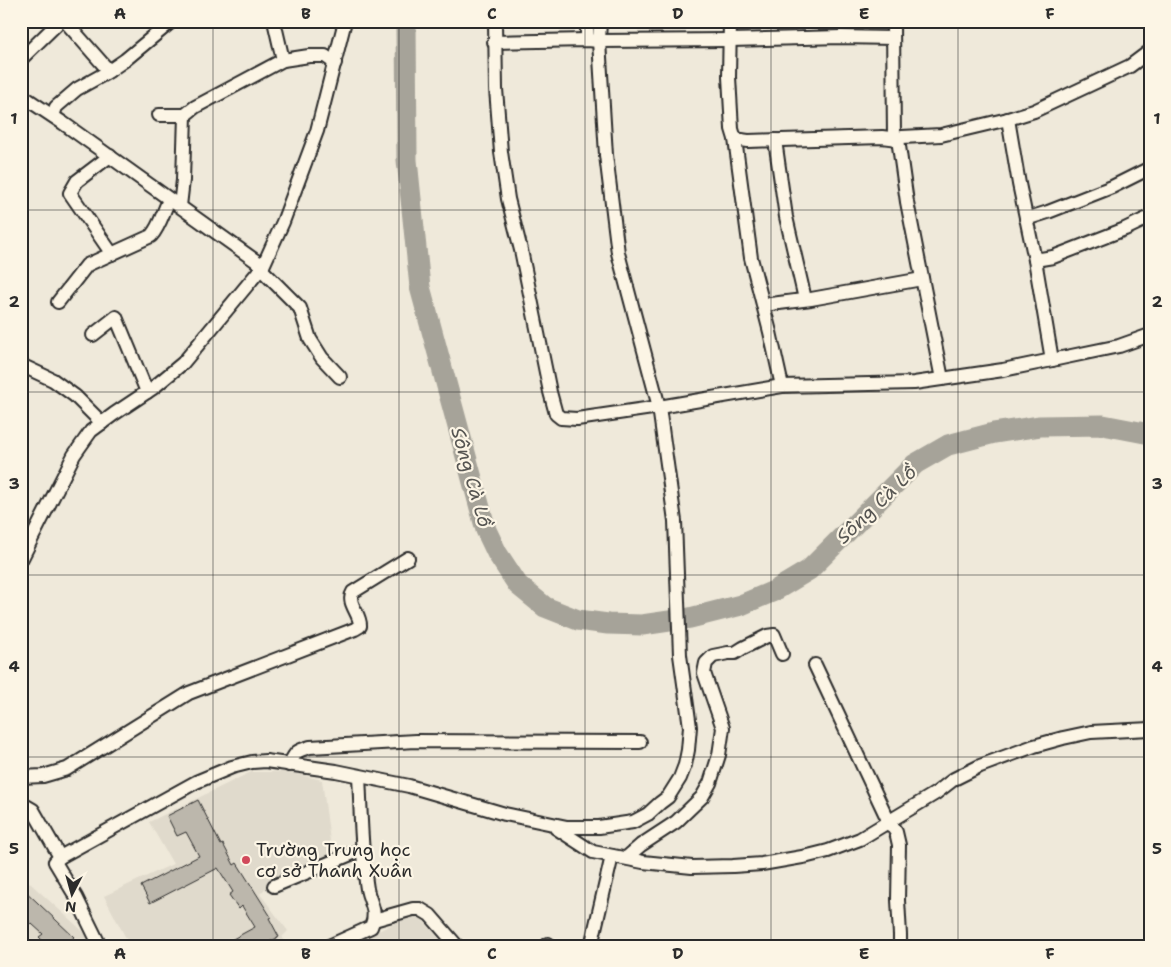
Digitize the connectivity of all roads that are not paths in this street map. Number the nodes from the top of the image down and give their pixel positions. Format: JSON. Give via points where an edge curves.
{"nodes":[{"id":1,"x":60,"y":21,"type":"edge"},
{"id":2,"x":65,"y":21,"type":"edge"},
{"id":3,"x":172,"y":21,"type":"edge"},
{"id":4,"x":274,"y":21,"type":"edge"},
{"id":5,"x":345,"y":21,"type":"edge"},
{"id":6,"x":495,"y":21,"type":"edge"},
{"id":7,"x":587,"y":21,"type":"edge"},
{"id":8,"x":600,"y":21,"type":"edge"},
{"id":9,"x":730,"y":21,"type":"edge"},
{"id":10,"x":893,"y":21,"type":"edge"},
{"id":11,"x":893,"y":38,"type":"junction"},
{"id":12,"x":593,"y":40,"type":"junction"},
{"id":13,"x":730,"y":40,"type":"junction"},
{"id":14,"x":494,"y":42,"type":"junction"},
{"id":15,"x":1150,"y":51,"type":"edge"},
{"id":16,"x":21,"y":59,"type":"edge"},
{"id":17,"x":283,"y":60,"type":"junction"},
{"id":18,"x":335,"y":63,"type":"junction"},
{"id":19,"x":109,"y":70,"type":"junction"},
{"id":20,"x":21,"y":95,"type":"edge"},
{"id":21,"x":159,"y":115,"type":"dead end"},
{"id":22,"x":185,"y":115,"type":"junction"},
{"id":23,"x":53,"y":116,"type":"junction"},
{"id":24,"x":1008,"y":119,"type":"junction"},
{"id":25,"x":735,"y":139,"type":"junction"},
{"id":26,"x":896,"y":139,"type":"junction"},
{"id":27,"x":775,"y":140,"type":"junction"},
{"id":28,"x":110,"y":156,"type":"junction"},
{"id":29,"x":1150,"y":168,"type":"edge"},
{"id":30,"x":175,"y":203,"type":"junction"},
{"id":31,"x":1150,"y":217,"type":"edge"},
{"id":32,"x":1026,"y":219,"type":"junction"},
{"id":33,"x":112,"y":254,"type":"junction"},
{"id":34,"x":1035,"y":260,"type":"junction"},
{"id":35,"x":262,"y":268,"type":"junction"},
{"id":36,"x":922,"y":279,"type":"junction"},
{"id":37,"x":805,"y":300,"type":"junction"},
{"id":38,"x":58,"y":302,"type":"dead end"},
{"id":39,"x":763,"y":305,"type":"junction"},
{"id":40,"x":93,"y":335,"type":"dead end"},
{"id":41,"x":1150,"y":335,"type":"edge"},
{"id":42,"x":1052,"y":360,"type":"junction"},
{"id":43,"x":21,"y":365,"type":"edge"},
{"id":44,"x":340,"y":377,"type":"dead end"},
{"id":45,"x":942,"y":379,"type":"junction"},
{"id":46,"x":782,"y":386,"type":"junction"},
{"id":47,"x":147,"y":392,"type":"junction"},
{"id":48,"x":659,"y":408,"type":"junction"},
{"id":49,"x":102,"y":423,"type":"junction"},
{"id":50,"x":26,"y":538,"type":"edge"},
{"id":51,"x":408,"y":558,"type":"dead end"},
{"id":52,"x":21,"y":560,"type":"edge"},
{"id":53,"x":782,"y":654,"type":"dead end"},
{"id":54,"x":815,"y":665,"type":"dead end"},
{"id":55,"x":1150,"y":729,"type":"edge"},
{"id":56,"x":640,"y":742,"type":"dead end"},
{"id":57,"x":290,"y":765,"type":"junction"},
{"id":58,"x":359,"y":776,"type":"junction"},
{"id":59,"x":21,"y":777,"type":"edge"},
{"id":60,"x":21,"y":803,"type":"edge"},
{"id":61,"x":889,"y":822,"type":"junction"},
{"id":62,"x":553,"y":824,"type":"junction"},
{"id":63,"x":363,"y":849,"type":"junction"},
{"id":64,"x":612,"y":856,"type":"junction"},
{"id":65,"x":60,"y":857,"type":"junction"},
{"id":66,"x":626,"y":858,"type":"junction"},
{"id":67,"x":274,"y":886,"type":"dead end"},
{"id":68,"x":374,"y":920,"type":"junction"},
{"id":69,"x":100,"y":946,"type":"edge"},
{"id":70,"x":329,"y":946,"type":"edge"},
{"id":71,"x":457,"y":946,"type":"edge"},
{"id":72,"x":591,"y":946,"type":"edge"},
{"id":73,"x":900,"y":946,"type":"edge"}],
"edges":[{"from":1,"to":16,"type":"street"},
{"from":2,"to":19,"type":"street"},
{"from":3,"to":19,"type":"street"},
{"from":4,"to":17,"type":"street"},
{"from":5,"to":18,"type":"street"},
{"from":6,"to":14,"type":"street"},
{"from":7,"to":12,"type":"street"},
{"from":8,"to":12,"type":"street"},
{"from":9,"to":13,"type":"street"},
{"from":10,"to":11,"type":"street"},
{"from":11,"to":13,"type":"street"},
{"from":11,"to":26,"type":"street"},
{"from":12,"to":13,"type":"street"},
{"from":12,"to":14,"type":"street"},
{"from":12,"to":48,"type":"street","via":[[618,253]]},
{"from":13,"to":25,"type":"street","via":[[729,77]]},
{"from":14,"to":48,"type":"street","via":[[508,199],[556,414],[560,418],[578,419]]},
{"from":15,"to":24,"type":"street","via":[[1130,66],[1034,111]]},
{"from":17,"to":18,"type":"street","via":[[326,56]]},
{"from":17,"to":22,"type":"street","via":[[195,106]]},
{"from":18,"to":35,"type":"street","via":[[317,130]]},
{"from":19,"to":23,"type":"street","via":[[77,89],[56,107]]},
{"from":20,"to":23,"type":"street"},
{"from":21,"to":22,"type":"street"},
{"from":22,"to":30,"type":"street","via":[[183,180]]},
{"from":23,"to":28,"type":"street"},
{"from":24,"to":26,"type":"street","via":[[942,135]]},
{"from":24,"to":32,"type":"street"},
{"from":25,"to":27,"type":"street"},
{"from":25,"to":39,"type":"street","via":[[750,258]]},
{"from":26,"to":27,"type":"street"},
{"from":26,"to":36,"type":"street"},
{"from":27,"to":37,"type":"street","via":[[786,217]]},
{"from":28,"to":30,"type":"street"},
{"from":28,"to":33,"type":"street","via":[[77,181],[70,193]]},
{"from":29,"to":32,"type":"street","via":[[1112,187]]},
{"from":30,"to":33,"type":"street","via":[[163,213],[151,236]]},
{"from":30,"to":35,"type":"street"},
{"from":31,"to":34,"type":"street","via":[[1053,257]]},
{"from":32,"to":34,"type":"street"},
{"from":33,"to":38,"type":"street","via":[[87,265]]},
{"from":34,"to":42,"type":"street"},
{"from":35,"to":44,"type":"street","via":[[300,308],[310,339]]},
{"from":35,"to":47,"type":"street","via":[[183,363]]},
{"from":36,"to":37,"type":"street"},
{"from":36,"to":45,"type":"street"},
{"from":37,"to":39,"type":"street"},
{"from":39,"to":46,"type":"street"},
{"from":40,"to":47,"type":"street","via":[[116,317]]},
{"from":41,"to":42,"type":"street","via":[[1119,346]]},
{"from":42,"to":45,"type":"street"},
{"from":43,"to":49,"type":"street","via":[[53,380]]},
{"from":45,"to":46,"type":"street","via":[[914,383]]},
{"from":46,"to":48,"type":"street"},
{"from":47,"to":49,"type":"street"},
{"from":48,"to":62,"type":"street","via":[[675,521],[680,655],[690,727],[685,765],[668,796],[648,814],[633,822],[599,827]]},
{"from":49,"to":50,"type":"street","via":[[91,431],[74,455]]},
{"from":50,"to":52,"type":"street"},
{"from":51,"to":59,"type":"street","via":[[352,592],[351,600],[360,621],[356,629],[189,693],[67,769],[43,776]]},
{"from":53,"to":66,"type":"street","via":[[774,635],[735,653],[713,656],[706,663],[704,673],[723,728],[710,783],[702,797],[676,822]]},
{"from":54,"to":61,"type":"street"},
{"from":55,"to":61,"type":"street","via":[[1091,732],[1034,746],[954,779],[936,794]]},
{"from":56,"to":57,"type":"street","via":[[416,741],[310,747],[297,750]]},
{"from":57,"to":58,"type":"street"},
{"from":57,"to":65,"type":"street","via":[[266,761],[232,767],[196,782]]},
{"from":58,"to":62,"type":"street"},
{"from":58,"to":63,"type":"street"},
{"from":60,"to":65,"type":"street","via":[[32,810]]},
{"from":61,"to":66,"type":"street","via":[[860,839],[828,851],[762,864],[692,867]]},
{"from":61,"to":73,"type":"street","via":[[899,845]]},
{"from":62,"to":64,"type":"street","via":[[593,852]]},
{"from":63,"to":67,"type":"street"},
{"from":63,"to":68,"type":"street"},
{"from":64,"to":66,"type":"street"},
{"from":64,"to":72,"type":"street"},
{"from":65,"to":69,"type":"street","via":[[55,862]]},
{"from":68,"to":70,"type":"street","via":[[371,927]]},
{"from":68,"to":71,"type":"street","via":[[420,908],[430,914]]}]}
